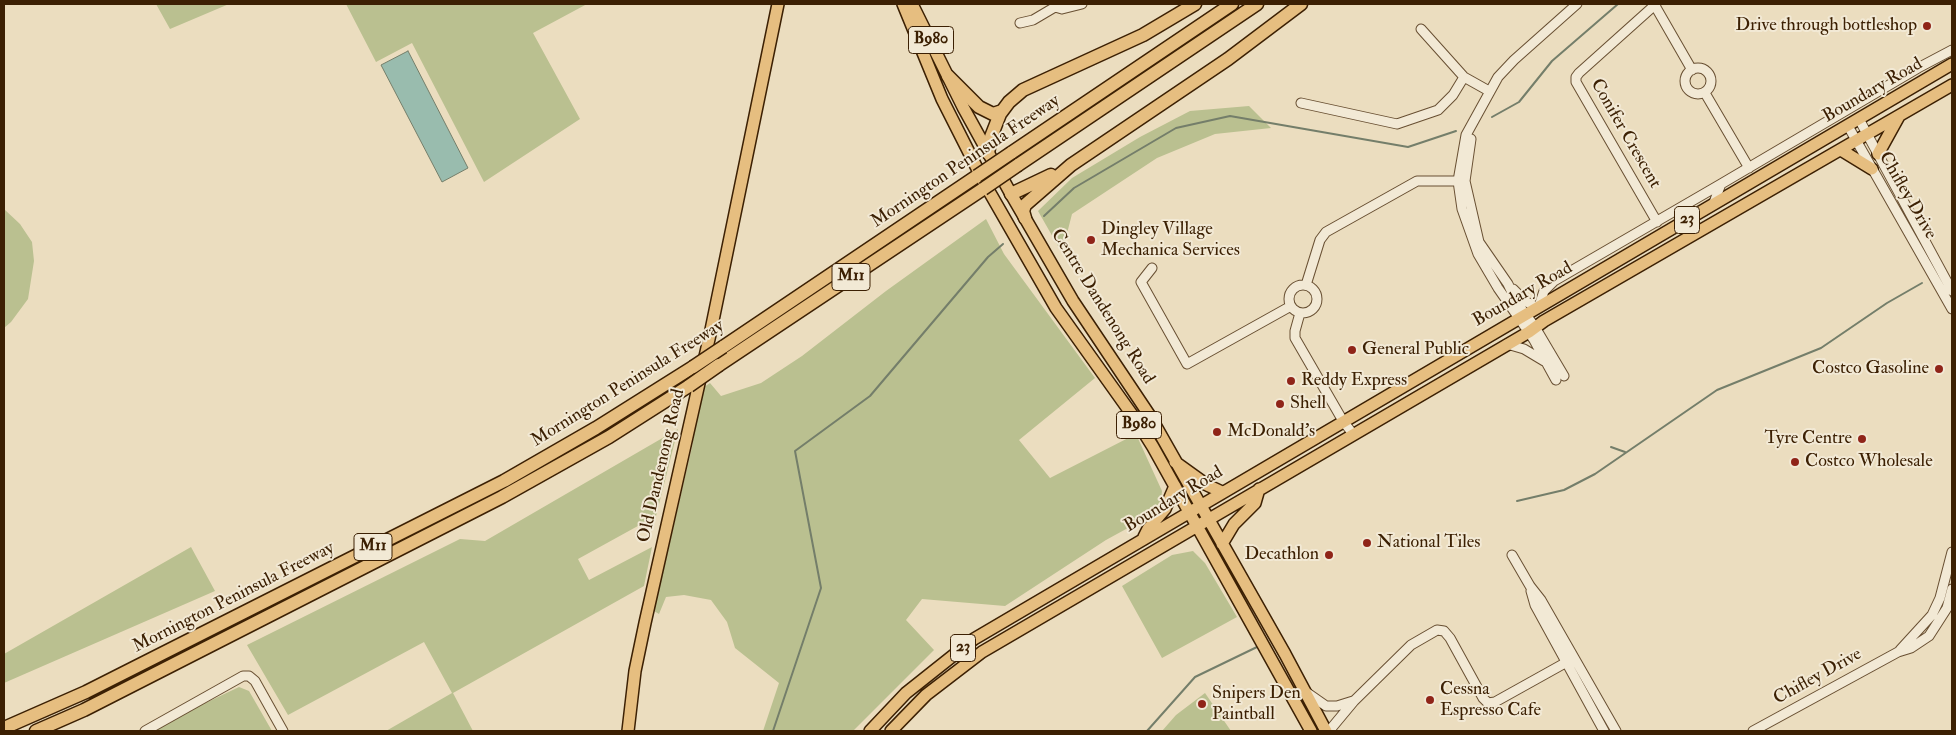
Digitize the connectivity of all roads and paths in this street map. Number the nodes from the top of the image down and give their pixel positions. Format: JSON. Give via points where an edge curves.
{"nodes":[{"id":1,"x":778,"y":4,"type":"edge"},
{"id":2,"x":903,"y":4,"type":"edge"},
{"id":3,"x":912,"y":4,"type":"edge"},
{"id":4,"x":1082,"y":4,"type":"edge"},
{"id":5,"x":1195,"y":4,"type":"edge"},
{"id":6,"x":1232,"y":4,"type":"edge"},
{"id":7,"x":1257,"y":4,"type":"edge"},
{"id":8,"x":1301,"y":4,"type":"edge"},
{"id":9,"x":1577,"y":4,"type":"edge"},
{"id":10,"x":1655,"y":4,"type":"edge"},
{"id":11,"x":1056,"y":5,"type":"edge"},
{"id":12,"x":1020,"y":23,"type":"dead end"},
{"id":13,"x":1421,"y":29,"type":"dead end"},
{"id":14,"x":1952,"y":50,"type":"edge"},
{"id":15,"x":1952,"y":64,"type":"edge"},
{"id":16,"x":1692,"y":70,"type":"junction"},
{"id":17,"x":948,"y":76,"type":"junction"},
{"id":18,"x":1464,"y":77,"type":"junction"},
{"id":19,"x":1952,"y":85,"type":"edge"},
{"id":20,"x":1489,"y":91,"type":"junction"},
{"id":21,"x":1705,"y":93,"type":"junction"},
{"id":22,"x":1301,"y":103,"type":"dead end"},
{"id":23,"x":1002,"y":111,"type":"junction"},
{"id":24,"x":1899,"y":116,"type":"junction"},
{"id":25,"x":1859,"y":119,"type":"junction"},
{"id":26,"x":1848,"y":126,"type":"junction"},
{"id":27,"x":1867,"y":135,"type":"junction"},
{"id":28,"x":1856,"y":141,"type":"junction"},
{"id":29,"x":1841,"y":150,"type":"junction"},
{"id":30,"x":988,"y":153,"type":"junction"},
{"id":31,"x":1878,"y":154,"type":"junction"},
{"id":32,"x":1071,"y":165,"type":"junction"},
{"id":33,"x":1749,"y":168,"type":"junction"},
{"id":34,"x":1872,"y":168,"type":"junction"},
{"id":35,"x":1461,"y":181,"type":"junction"},
{"id":36,"x":983,"y":184,"type":"junction"},
{"id":37,"x":1721,"y":184,"type":"junction"},
{"id":38,"x":1011,"y":194,"type":"junction"},
{"id":39,"x":1713,"y":205,"type":"junction"},
{"id":40,"x":1025,"y":218,"type":"junction"},
{"id":41,"x":1657,"y":222,"type":"junction"},
{"id":42,"x":1152,"y":268,"type":"dead end"},
{"id":43,"x":1508,"y":284,"type":"junction"},
{"id":44,"x":1306,"y":285,"type":"junction"},
{"id":45,"x":1952,"y":291,"type":"edge"},
{"id":46,"x":1290,"y":306,"type":"junction"},
{"id":47,"x":1538,"y":307,"type":"junction"},
{"id":48,"x":1952,"y":309,"type":"edge"},
{"id":49,"x":1300,"y":313,"type":"junction"},
{"id":50,"x":1522,"y":316,"type":"junction"},
{"id":51,"x":1532,"y":329,"type":"junction"},
{"id":52,"x":1507,"y":344,"type":"junction"},
{"id":53,"x":1546,"y":362,"type":"junction"},
{"id":54,"x":1343,"y":421,"type":"junction"},
{"id":55,"x":1320,"y":435,"type":"junction"},
{"id":56,"x":1350,"y":436,"type":"junction"},
{"id":57,"x":1175,"y":462,"type":"junction"},
{"id":58,"x":1179,"y":486,"type":"junction"},
{"id":59,"x":1259,"y":489,"type":"junction"},
{"id":60,"x":1222,"y":492,"type":"junction"},
{"id":61,"x":1199,"y":506,"type":"junction"},
{"id":62,"x":1189,"y":512,"type":"junction"},
{"id":63,"x":1208,"y":520,"type":"junction"},
{"id":64,"x":1197,"y":526,"type":"junction"},
{"id":65,"x":1144,"y":539,"type":"junction"},
{"id":66,"x":1222,"y":544,"type":"junction"},
{"id":67,"x":1952,"y":552,"type":"edge"},
{"id":68,"x":1512,"y":554,"type":"dead end"},
{"id":69,"x":1952,"y":589,"type":"edge"},
{"id":70,"x":1898,"y":652,"type":"junction"},
{"id":71,"x":1570,"y":660,"type":"junction"},
{"id":72,"x":1306,"y":692,"type":"junction"},
{"id":73,"x":1354,"y":701,"type":"junction"},
{"id":74,"x":4,"y":728,"type":"edge"},
{"id":75,"x":36,"y":731,"type":"edge"},
{"id":76,"x":145,"y":731,"type":"edge"},
{"id":77,"x":283,"y":731,"type":"edge"},
{"id":78,"x":628,"y":731,"type":"edge"},
{"id":79,"x":870,"y":731,"type":"edge"},
{"id":80,"x":891,"y":731,"type":"edge"},
{"id":81,"x":1311,"y":731,"type":"edge"},
{"id":82,"x":1328,"y":731,"type":"edge"},
{"id":83,"x":1604,"y":731,"type":"edge"},
{"id":84,"x":1616,"y":731,"type":"edge"},
{"id":85,"x":1753,"y":731,"type":"edge"}],
"edges":[{"from":1,"to":78,"type":"main road","name":"Old Dandenong Road","via":[[711,330],[645,623]]},
{"from":2,"to":36,"type":"main road","name":"Centre Dandenong Road","number":"B980","via":[[948,112]]},
{"from":3,"to":17,"type":"main road","name":"Centre Dandenong Road","number":"B980"},
{"from":4,"to":11,"type":"street","via":[[1067,9]]},
{"from":5,"to":23,"type":"highway","via":[[1143,34],[1029,87]]},
{"from":6,"to":36,"type":"highway","name":"Mornington Peninsula Freeway","number":"M11","bridge":true,"via":[[1010,154]]},
{"from":7,"to":36,"type":"highway","name":"Mornington Peninsula Freeway","number":"M11","bridge":true,"via":[[1018,165]]},
{"from":8,"to":32,"type":"highway","via":[[1228,59]]},
{"from":9,"to":20,"type":"street","via":[[1514,60]]},
{"from":10,"to":16,"type":"street"},
{"from":10,"to":41,"type":"street","name":"Conifer Crescent","via":[[1579,73],[1576,82]]},
{"from":11,"to":12,"type":"street","via":[[1033,20]]},
{"from":13,"to":18,"type":"street"},
{"from":14,"to":33,"type":"street"},
{"from":15,"to":25,"type":"main road","name":"Boundary Road","number":"23"},
{"from":16,"to":21,"type":"street","via":[[1700,68],[1710,75],[1712,83]]},
{"from":16,"to":21,"type":"street","via":[[1686,76],[1686,88],[1693,94]]},
{"from":17,"to":23,"type":"highway","via":[[979,107],[992,114]]},
{"from":17,"to":30,"type":"main road","name":"Centre Dandenong Road","number":"B980"},
{"from":18,"to":20,"type":"street"},
{"from":18,"to":22,"type":"street","via":[[1438,110],[1397,124]]},
{"from":19,"to":24,"type":"main road","name":"Boundary Road","number":"23"},
{"from":20,"to":35,"type":"street","via":[[1466,135]]},
{"from":21,"to":33,"type":"street"},
{"from":23,"to":30,"type":"highway"},
{"from":24,"to":27,"type":"main road","name":"Boundary Road","number":"23"},
{"from":24,"to":31,"type":"main road"},
{"from":25,"to":26,"type":"main road","name":"Boundary Road","number":"23"},
{"from":25,"to":27,"type":"street","name":"Chifley Drive"},
{"from":26,"to":28,"type":"street","name":"Chifley Drive"},
{"from":26,"to":39,"type":"main road","name":"Boundary Road","number":"23"},
{"from":27,"to":28,"type":"main road","name":"Boundary Road","number":"23"},
{"from":27,"to":31,"type":"street","name":"Chifley Drive"},
{"from":28,"to":29,"type":"main road","name":"Boundary Road","number":"23"},
{"from":28,"to":34,"type":"street","name":"Chifley Drive"},
{"from":29,"to":34,"type":"main road"},
{"from":29,"to":51,"type":"main road","name":"Boundary Road","number":"23"},
{"from":30,"to":36,"type":"main road"},
{"from":30,"to":38,"type":"main road","name":"Centre Dandenong Road","number":"B980"},
{"from":31,"to":45,"type":"street","name":"Chifley Drive"},
{"from":32,"to":38,"type":"highway"},
{"from":32,"to":40,"type":"highway","via":[[1025,205]]},
{"from":33,"to":37,"type":"street"},
{"from":34,"to":48,"type":"street","name":"Chifley Drive"},
{"from":35,"to":43,"type":"street","via":[[1479,242]]},
{"from":35,"to":44,"type":"street","via":[[1417,181],[1326,232],[1320,240]]},
{"from":35,"to":50,"type":"street","via":[[1462,209],[1478,254],[1498,288]]},
{"from":36,"to":38,"type":"main road","via":[[1000,193]]},
{"from":36,"to":58,"type":"main road","name":"Centre Dandenong Road","number":"B980","via":[[1056,308]]},
{"from":36,"to":74,"type":"highway","name":"Mornington Peninsula Freeway","number":"M11","bridge":true,"via":[[596,428],[504,481],[86,692]]},
{"from":36,"to":75,"type":"highway","name":"Mornington Peninsula Freeway","number":"M11","bridge":true,"via":[[689,386],[609,437],[502,497],[84,710]]},
{"from":37,"to":39,"type":"street"},
{"from":37,"to":41,"type":"street"},
{"from":38,"to":40,"type":"main road","name":"Centre Dandenong Road","number":"B980"},
{"from":39,"to":47,"type":"main road","name":"Boundary Road","number":"23"},
{"from":40,"to":57,"type":"main road","name":"Centre Dandenong Road","number":"B980","via":[[1073,301],[1135,392]]},
{"from":41,"to":47,"type":"street","via":[[1551,283]]},
{"from":42,"to":46,"type":"street","via":[[1141,282],[1187,364]]},
{"from":43,"to":47,"type":"street","via":[[1525,301]]},
{"from":43,"to":50,"type":"street"},
{"from":44,"to":46,"type":"street","via":[[1299,285],[1291,291]]},
{"from":44,"to":49,"type":"street","via":[[1317,294],[1317,304],[1310,312]]},
{"from":46,"to":49,"type":"street"},
{"from":47,"to":50,"type":"main road","name":"Boundary Road","number":"23"},
{"from":49,"to":54,"type":"street","via":[[1295,338]]},
{"from":50,"to":51,"type":"street"},
{"from":50,"to":54,"type":"main road","name":"Boundary Road","number":"23"},
{"from":51,"to":52,"type":"main road","name":"Boundary Road","number":"23"},
{"from":51,"to":53,"type":"street"},
{"from":51,"to":53,"type":"street","via":[[1560,378]]},
{"from":52,"to":53,"type":"street","via":[[1524,349]]},
{"from":52,"to":56,"type":"main road","name":"Boundary Road","number":"23"},
{"from":54,"to":55,"type":"main road","name":"Boundary Road","number":"23"},
{"from":54,"to":56,"type":"street"},
{"from":55,"to":56,"type":"main road"},
{"from":55,"to":60,"type":"main road","name":"Boundary Road","number":"23"},
{"from":56,"to":59,"type":"main road","name":"Boundary Road","number":"23"},
{"from":57,"to":58,"type":"main road","name":"Centre Dandenong Road","number":"B980"},
{"from":57,"to":60,"type":"main road"},
{"from":58,"to":61,"type":"main road","name":"Centre Dandenong Road","number":"B980"},
{"from":58,"to":62,"type":"main road","name":"Centre Dandenong Road","number":"B980"},
{"from":58,"to":65,"type":"main road"},
{"from":59,"to":63,"type":"main road","name":"Boundary Road","number":"23"},
{"from":59,"to":66,"type":"main road","via":[[1255,503],[1234,524]]},
{"from":60,"to":61,"type":"main road","name":"Boundary Road","number":"23"},
{"from":61,"to":62,"type":"main road","name":"Boundary Road","number":"23"},
{"from":61,"to":63,"type":"main road","name":"Centre Dandenong Road","number":"B980"},
{"from":62,"to":64,"type":"main road","name":"Centre Dandenong Road","number":"B980"},
{"from":62,"to":65,"type":"main road","name":"Boundary Road","number":"23"},
{"from":63,"to":64,"type":"main road","name":"Boundary Road","number":"23"},
{"from":63,"to":66,"type":"main road","name":"Centre Dandenong Road"},
{"from":64,"to":80,"type":"main road","name":"Boundary Road","number":"23","via":[[982,652],[926,695]]},
{"from":64,"to":81,"type":"main road","name":"Centre Dandenong Road"},
{"from":65,"to":79,"type":"main road","name":"Boundary Road","number":"23","via":[[974,638],[906,693]]},
{"from":66,"to":72,"type":"main road","name":"Centre Dandenong Road"},
{"from":67,"to":70,"type":"street","name":"Chifley Drive","via":[[1932,615]]},
{"from":68,"to":71,"type":"street","via":[[1542,600]]},
{"from":69,"to":70,"type":"street","name":"Chifley Drive","via":[[1948,608],[1929,636]]},
{"from":70,"to":85,"type":"street","name":"Chifley Drive"},
{"from":71,"to":73,"type":"street","via":[[1488,703],[1450,638],[1444,631],[1437,630],[1411,645]]},
{"from":71,"to":83,"type":"street"},
{"from":71,"to":84,"type":"street"},
{"from":72,"to":73,"type":"street","via":[[1326,706]]},
{"from":72,"to":82,"type":"main road","name":"Centre Dandenong Road"},
{"from":73,"to":82,"type":"street"},
{"from":76,"to":77,"type":"street","via":[[244,676],[249,676],[258,687]]}]}
